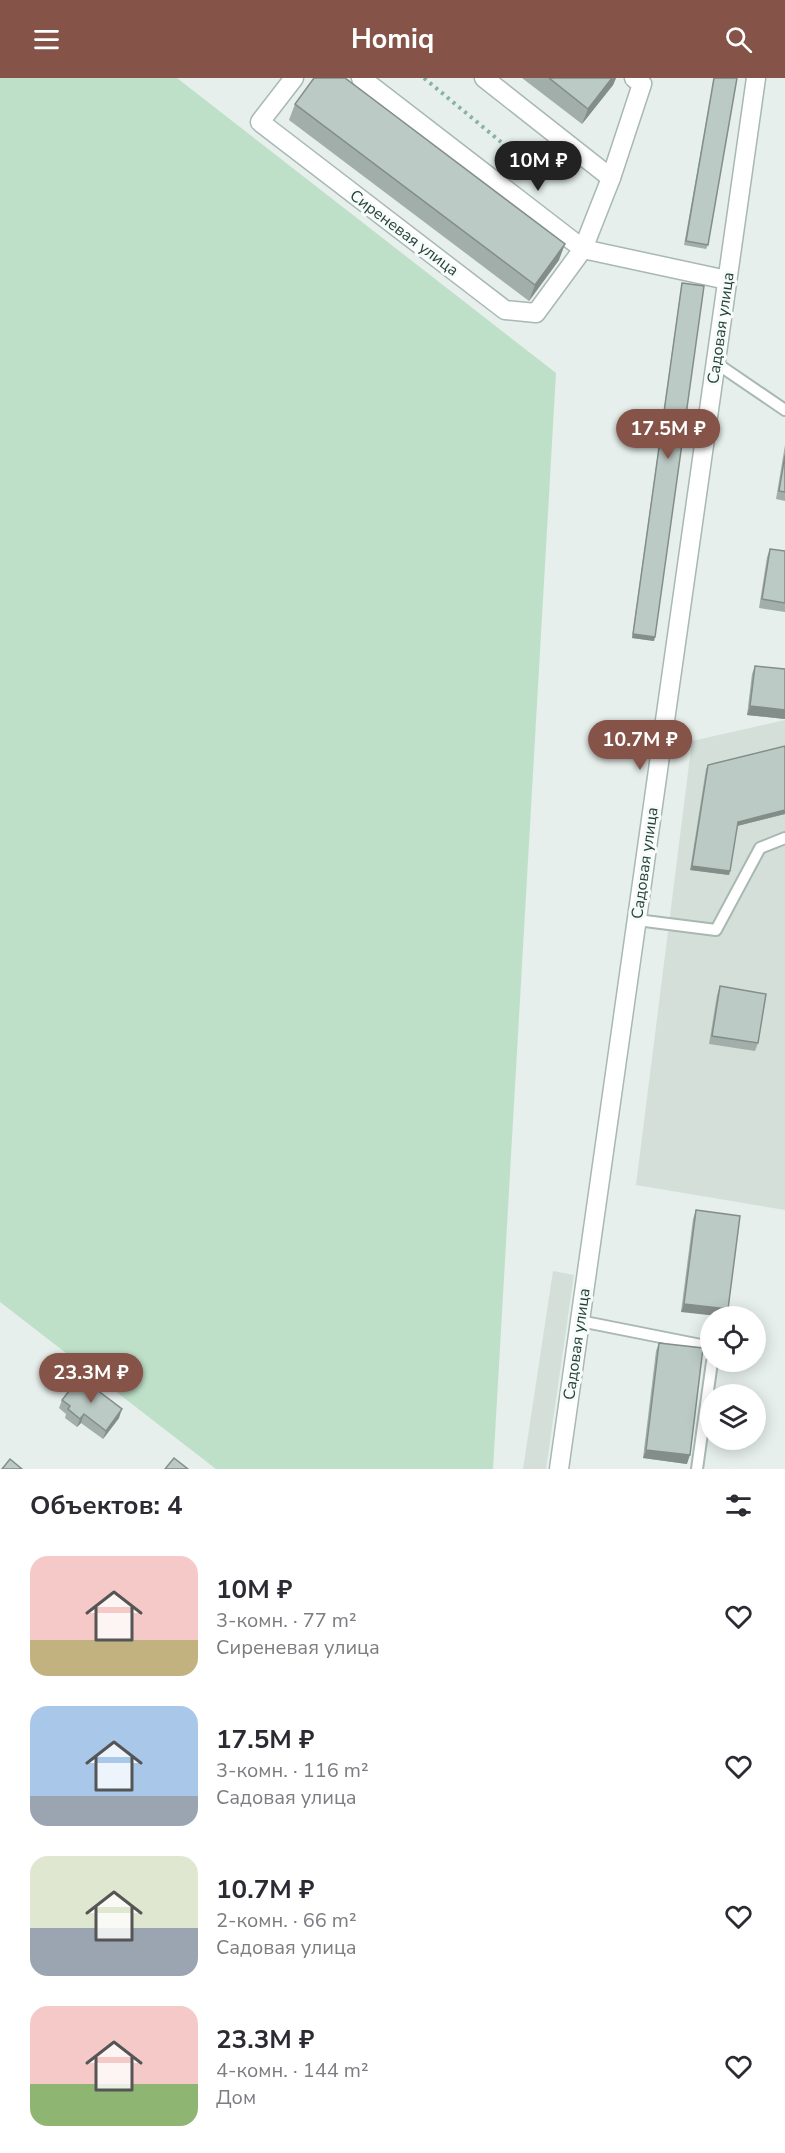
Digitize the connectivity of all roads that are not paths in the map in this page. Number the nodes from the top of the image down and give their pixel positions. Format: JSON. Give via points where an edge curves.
{"nodes":[{"id":1,"x":294,"y":78,"type":"edge"},
{"id":2,"x":361,"y":78,"type":"edge"},
{"id":3,"x":484,"y":78,"type":"edge"},
{"id":4,"x":756,"y":78,"type":"edge"},
{"id":5,"x":641,"y":80,"type":"edge"},
{"id":6,"x":611,"y":178,"type":"junction"},
{"id":7,"x":583,"y":249,"type":"junction"},
{"id":8,"x":727,"y":280,"type":"junction"},
{"id":9,"x":716,"y":363,"type":"junction"},
{"id":10,"x":785,"y":410,"type":"edge"},
{"id":11,"x":785,"y":838,"type":"edge"},
{"id":12,"x":637,"y":920,"type":"junction"},
{"id":13,"x":580,"y":1321,"type":"junction"},
{"id":14,"x":700,"y":1345,"type":"edge"},
{"id":15,"x":711,"y":1372,"type":"edge"},
{"id":16,"x":559,"y":1469,"type":"edge"},
{"id":17,"x":697,"y":1469,"type":"edge"}],
"edges":[{"from":1,"to":7,"type":"street","name":"Сиреневая улица","via":[[260,122],[505,310],[536,313]]},
{"from":2,"to":7,"type":"street"},
{"from":3,"to":6,"type":"street"},
{"from":4,"to":8,"type":"street","name":"Садовая улица"},
{"from":5,"to":6,"type":"street","name":"Сиреневая улица"},
{"from":6,"to":7,"type":"street","name":"Сиреневая улица"},
{"from":7,"to":8,"type":"street"},
{"from":8,"to":9,"type":"street","name":"Садовая улица"},
{"from":9,"to":10,"type":"lane"},
{"from":9,"to":12,"type":"street","name":"Садовая улица"},
{"from":11,"to":12,"type":"lane","via":[[760,848],[716,930]]},
{"from":12,"to":13,"type":"street","name":"Садовая улица"},
{"from":13,"to":14,"type":"lane"},
{"from":13,"to":16,"type":"street","name":"Садовая улица"},
{"from":15,"to":17,"type":"lane"}]}
